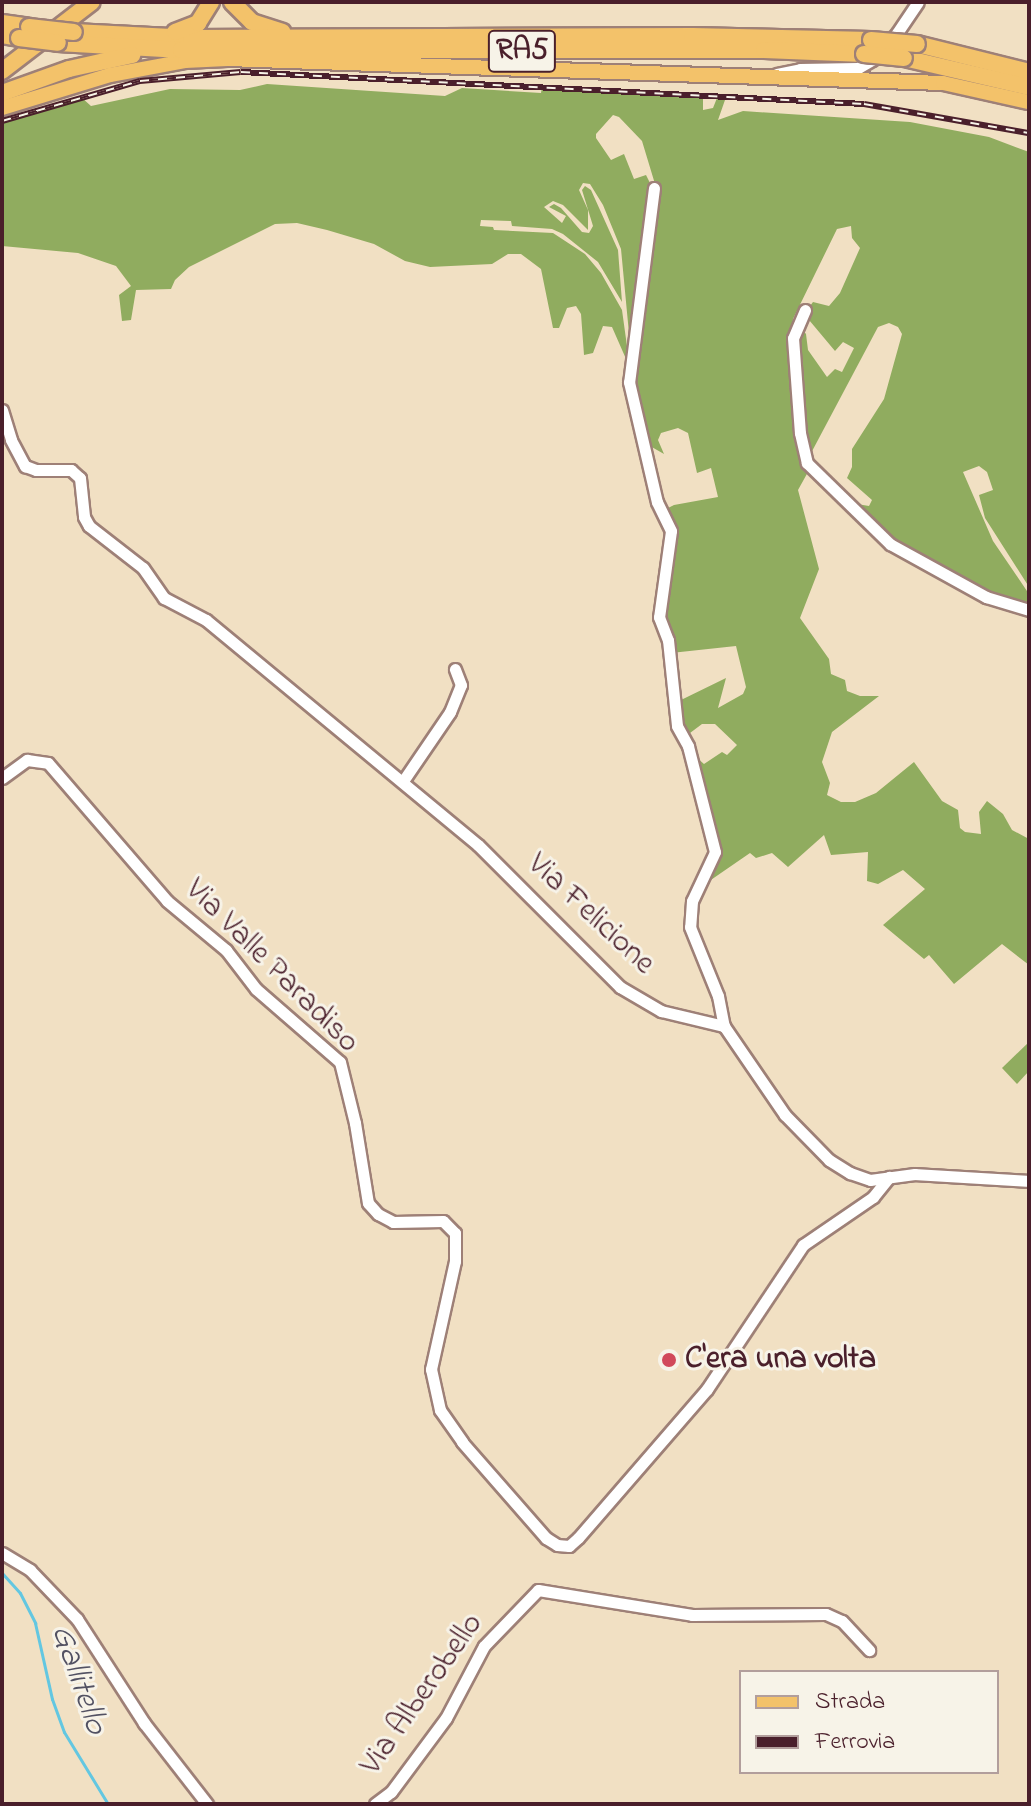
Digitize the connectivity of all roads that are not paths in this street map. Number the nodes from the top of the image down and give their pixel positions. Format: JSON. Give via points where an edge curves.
{"nodes":[{"id":1,"x":92,"y":2,"type":"edge"},
{"id":2,"x":211,"y":2,"type":"edge"},
{"id":3,"x":232,"y":2,"type":"edge"},
{"id":4,"x":918,"y":2,"type":"edge"},
{"id":5,"x":2,"y":23,"type":"edge"},
{"id":6,"x":24,"y":33,"type":"junction"},
{"id":7,"x":2,"y":35,"type":"edge"},
{"id":8,"x":128,"y":36,"type":"junction"},
{"id":9,"x":392,"y":37,"type":"junction"},
{"id":10,"x":868,"y":47,"type":"junction"},
{"id":11,"x":181,"y":50,"type":"junction"},
{"id":12,"x":2,"y":71,"type":"edge"},
{"id":13,"x":1029,"y":72,"type":"edge"},
{"id":14,"x":769,"y":78,"type":"junction"},
{"id":15,"x":1029,"y":87,"type":"edge"},
{"id":16,"x":2,"y":93,"type":"edge"},
{"id":17,"x":1029,"y":102,"type":"edge"},
{"id":18,"x":2,"y":108,"type":"edge"},
{"id":19,"x":654,"y":188,"type":"dead end"},
{"id":20,"x":805,"y":310,"type":"dead end"},
{"id":21,"x":2,"y":410,"type":"edge"},
{"id":22,"x":1029,"y":610,"type":"edge"},
{"id":23,"x":455,"y":669,"type":"dead end"},
{"id":24,"x":2,"y":778,"type":"edge"},
{"id":25,"x":403,"y":781,"type":"junction"},
{"id":26,"x":724,"y":1026,"type":"junction"},
{"id":27,"x":889,"y":1177,"type":"junction"},
{"id":28,"x":1029,"y":1181,"type":"edge"},
{"id":29,"x":2,"y":1553,"type":"edge"},
{"id":30,"x":869,"y":1650,"type":"dead end"},
{"id":31,"x":207,"y":1804,"type":"edge"},
{"id":32,"x":375,"y":1804,"type":"edge"}],
"edges":[{"from":1,"to":12,"type":"highway"},
{"from":2,"to":8,"type":"highway","via":[[206,15],[189,29]]},
{"from":3,"to":9,"type":"highway","via":[[252,22],[274,30]]},
{"from":4,"to":14,"type":"street","via":[[897,33],[858,68],[800,69]]},
{"from":5,"to":6,"type":"highway","number":"RA5"},
{"from":6,"to":7,"type":"highway","number":"RA5"},
{"from":6,"to":8,"type":"highway","number":"RA5","bridge":true},
{"from":6,"to":11,"type":"highway","number":"RA5","bridge":true,"via":[[58,43]]},
{"from":8,"to":9,"type":"highway","number":"RA5"},
{"from":9,"to":10,"type":"highway","number":"RA5","via":[[692,36]]},
{"from":10,"to":11,"type":"highway","number":"RA5"},
{"from":10,"to":13,"type":"highway","number":"RA5","bridge":true,"via":[[917,44]]},
{"from":10,"to":15,"type":"highway","number":"RA5","bridge":true},
{"from":11,"to":16,"type":"highway","via":[[98,61]]},
{"from":14,"to":17,"type":"main road","via":[[943,83]]},
{"from":14,"to":18,"type":"main road","via":[[227,59],[110,75]]},
{"from":19,"to":26,"type":"street","via":[[629,382],[657,502],[671,531],[659,617],[668,640],[677,726],[688,746],[715,852],[692,901],[690,927],[718,996]]},
{"from":20,"to":22,"type":"street","via":[[793,338],[807,463],[890,544],[986,597]]},
{"from":21,"to":25,"type":"street","name":"Via Felicione","via":[[25,466],[71,470],[80,478],[89,526],[143,568],[164,598],[206,620]]},
{"from":23,"to":25,"type":"street","via":[[461,685],[450,712]]},
{"from":24,"to":27,"type":"street","name":"Via Valle Paradiso","via":[[27,760],[48,763],[167,901],[226,950],[256,989],[340,1062],[368,1203],[393,1222],[443,1221],[455,1233],[455,1261],[431,1369],[440,1410],[462,1442],[557,1545],[569,1546],[584,1531],[707,1389],[803,1245],[873,1197]]},
{"from":25,"to":26,"type":"street","name":"Via Felicione","via":[[478,845],[620,987],[661,1011]]},
{"from":26,"to":27,"type":"street","via":[[785,1115],[829,1160],[870,1180]]},
{"from":27,"to":28,"type":"street"},
{"from":29,"to":31,"type":"street","via":[[30,1570],[77,1619],[144,1723]]},
{"from":30,"to":32,"type":"street","name":"Via Alberobello","via":[[842,1621],[826,1614],[692,1615],[538,1590],[484,1646],[446,1718],[391,1792]]}]}
